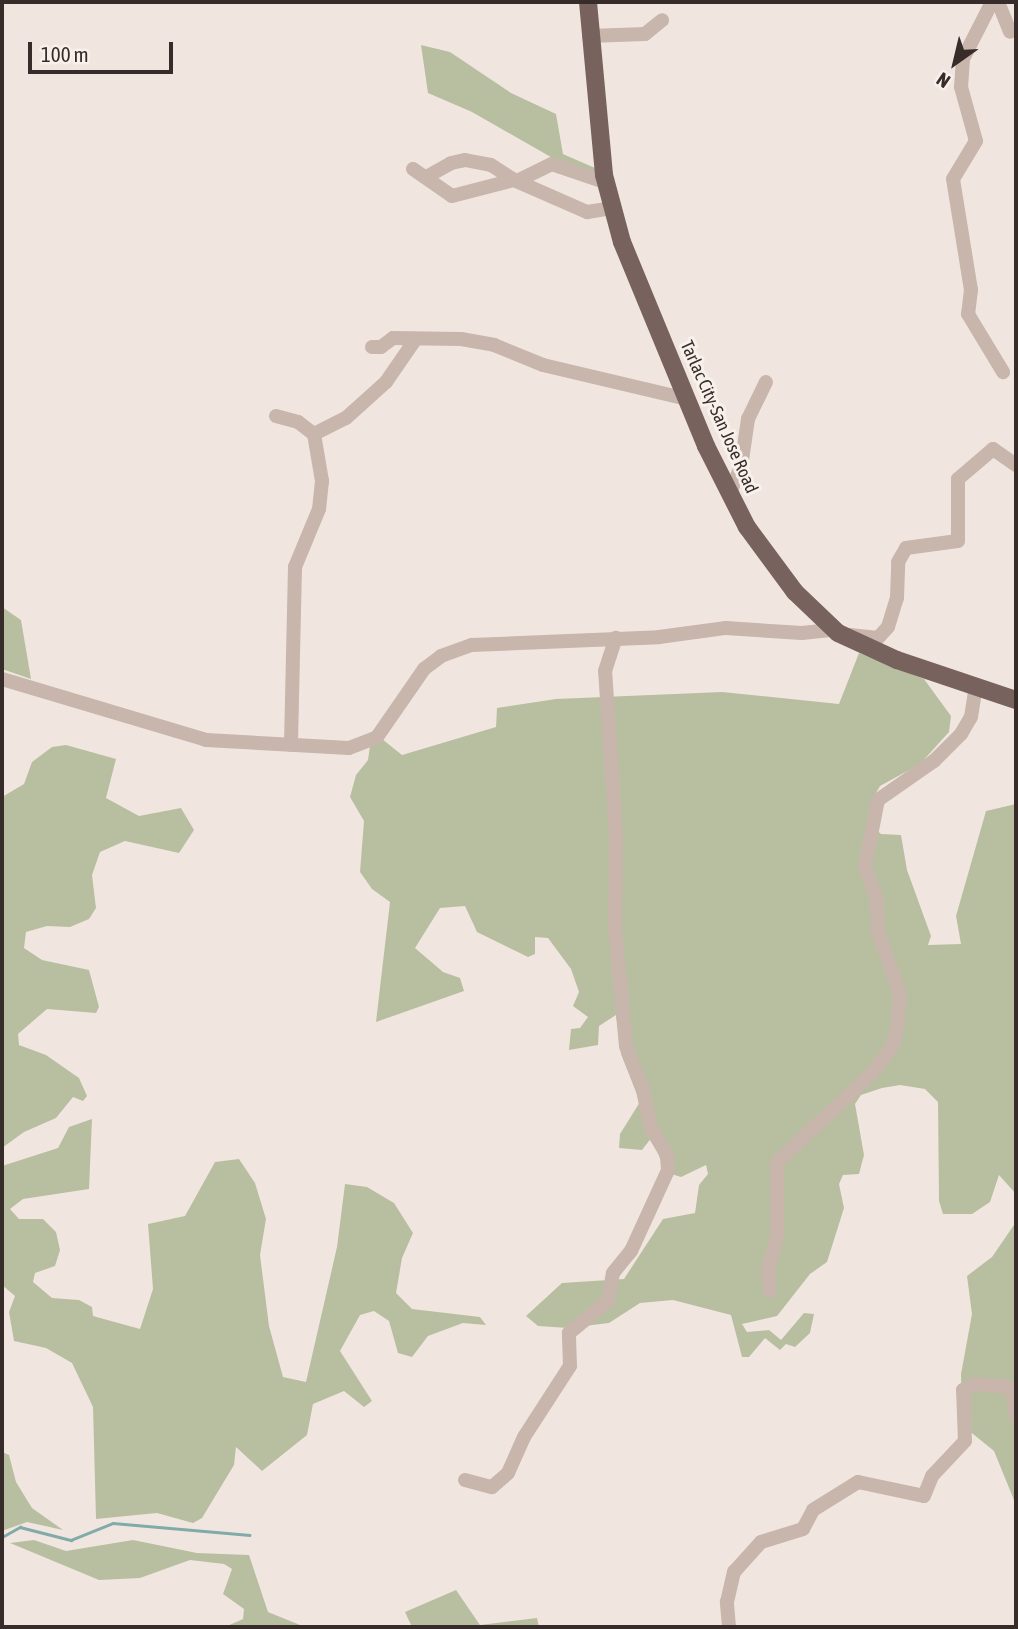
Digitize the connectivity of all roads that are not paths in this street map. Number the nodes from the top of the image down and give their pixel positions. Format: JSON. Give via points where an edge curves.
{"nodes":[{"id":1,"x":588,"y":2,"type":"edge"},
{"id":2,"x":992,"y":2,"type":"edge"},
{"id":3,"x":998,"y":2,"type":"edge"},
{"id":4,"x":662,"y":20,"type":"dead end"},
{"id":5,"x":1010,"y":33,"type":"dead end"},
{"id":6,"x":589,"y":36,"type":"junction"},
{"id":7,"x":413,"y":169,"type":"dead end"},
{"id":8,"x":428,"y":176,"type":"junction"},
{"id":9,"x":515,"y":180,"type":"junction"},
{"id":10,"x":605,"y":182,"type":"junction"},
{"id":11,"x":612,"y":208,"type":"junction"},
{"id":12,"x":415,"y":340,"type":"junction"},
{"id":13,"x":372,"y":346,"type":"dead end"},
{"id":14,"x":1003,"y":372,"type":"dead end"},
{"id":15,"x":766,"y":383,"type":"dead end"},
{"id":16,"x":687,"y":399,"type":"junction"},
{"id":17,"x":276,"y":416,"type":"dead end"},
{"id":18,"x":314,"y":434,"type":"junction"},
{"id":19,"x":1016,"y":465,"type":"edge"},
{"id":20,"x":729,"y":495,"type":"junction"},
{"id":21,"x":835,"y":631,"type":"junction"},
{"id":22,"x":616,"y":638,"type":"junction"},
{"id":23,"x":2,"y":679,"type":"edge"},
{"id":24,"x":976,"y":687,"type":"junction"},
{"id":25,"x":1016,"y":700,"type":"edge"},
{"id":26,"x":291,"y":745,"type":"junction"},
{"id":27,"x":770,"y":1291,"type":"dead end"},
{"id":28,"x":1016,"y":1417,"type":"edge"},
{"id":29,"x":465,"y":1480,"type":"dead end"},
{"id":30,"x":729,"y":1627,"type":"edge"}],
"edges":[{"from":1,"to":6,"type":"main road","name":"Tarlac City-San Jose Road"},
{"from":2,"to":14,"type":"street","via":[[963,59],[961,87],[976,141],[953,179],[971,290],[968,314]]},
{"from":3,"to":5,"type":"street"},
{"from":4,"to":6,"type":"street","via":[[645,34]]},
{"from":6,"to":10,"type":"main road","name":"Tarlac City-San Jose Road"},
{"from":7,"to":8,"type":"street"},
{"from":8,"to":9,"type":"street","via":[[465,160],[491,165]]},
{"from":8,"to":9,"type":"street","via":[[452,196]]},
{"from":9,"to":10,"type":"street","via":[[552,164]]},
{"from":9,"to":11,"type":"street","via":[[587,212]]},
{"from":10,"to":11,"type":"main road","name":"Tarlac City-San Jose Road"},
{"from":11,"to":16,"type":"main road","name":"Tarlac City-San Jose Road","via":[[645,304]]},
{"from":12,"to":13,"type":"street","via":[[393,338],[381,347]]},
{"from":12,"to":16,"type":"street","via":[[461,339],[494,345],[543,365]]},
{"from":12,"to":18,"type":"street","via":[[386,382],[346,418]]},
{"from":15,"to":20,"type":"street","via":[[748,419],[741,467]]},
{"from":16,"to":20,"type":"main road","name":"Tarlac City-San Jose Road"},
{"from":17,"to":18,"type":"street","via":[[298,422]]},
{"from":18,"to":26,"type":"street","via":[[322,481],[318,509],[295,567]]},
{"from":19,"to":21,"type":"street","via":[[993,449],[958,479],[958,541],[906,548],[898,562],[894,608],[888,627],[878,638]]},
{"from":20,"to":21,"type":"main road","name":"Tarlac City-San Jose Road","via":[[781,576]]},
{"from":21,"to":22,"type":"street","via":[[726,628]]},
{"from":21,"to":24,"type":"main road","name":"Tarlac City-San Jose Road","via":[[873,651]]},
{"from":22,"to":26,"type":"street","via":[[494,642],[451,651],[418,676],[371,741],[349,748]]},
{"from":22,"to":29,"type":"street","via":[[605,671],[616,825],[616,934],[626,1046],[651,1128],[667,1155],[668,1170],[631,1251],[613,1273],[608,1301],[569,1333],[570,1366],[524,1437],[508,1473],[492,1487]]},
{"from":23,"to":26,"type":"street","via":[[191,737]]},
{"from":24,"to":25,"type":"main road","name":"Tarlac City-San Jose Road"},
{"from":24,"to":27,"type":"street","via":[[973,711],[964,730],[934,761],[878,800],[865,866],[876,898],[878,931],[900,995],[897,1030],[892,1047],[871,1074],[777,1162],[777,1237],[768,1270]]},
{"from":28,"to":30,"type":"street","via":[[1013,1392],[1008,1387],[976,1384],[963,1390],[965,1441],[932,1476],[923,1496],[858,1482],[813,1510],[803,1528],[761,1542],[734,1572],[727,1602]]}]}
